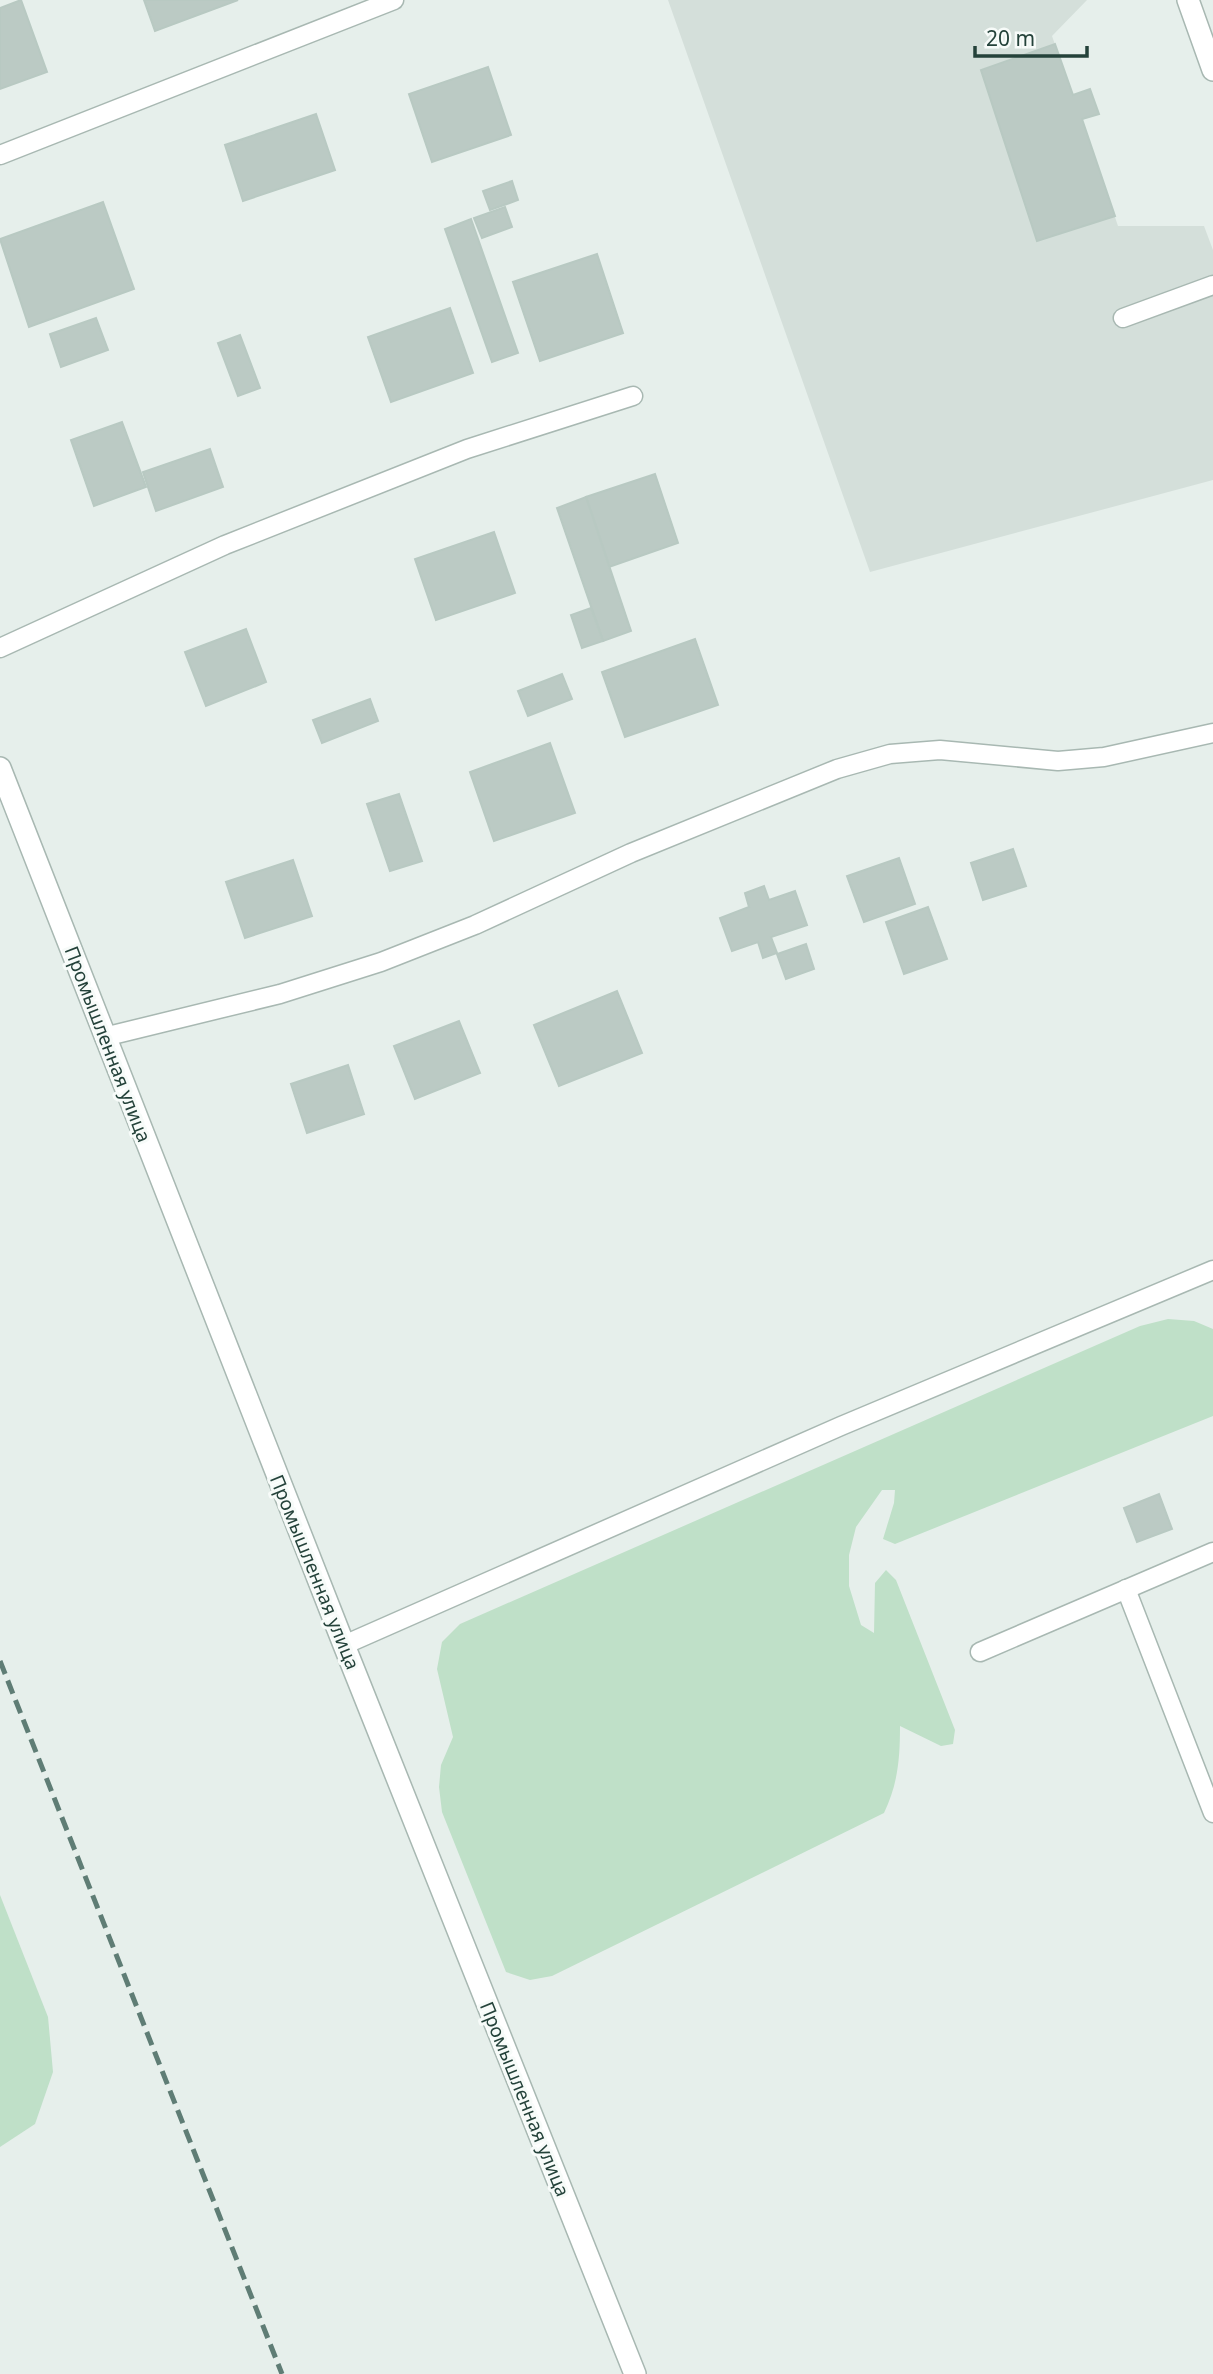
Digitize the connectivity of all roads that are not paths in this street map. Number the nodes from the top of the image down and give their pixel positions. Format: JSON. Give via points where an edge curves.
{"nodes":[{"id":1,"x":394,"y":0,"type":"edge"},
{"id":2,"x":1188,"y":0,"type":"edge"},
{"id":3,"x":1213,"y":70,"type":"edge"},
{"id":4,"x":0,"y":155,"type":"edge"},
{"id":5,"x":1213,"y":285,"type":"edge"},
{"id":6,"x":1123,"y":317,"type":"dead end"},
{"id":7,"x":633,"y":396,"type":"dead end"},
{"id":8,"x":0,"y":648,"type":"edge"},
{"id":9,"x":1213,"y":733,"type":"edge"},
{"id":10,"x":0,"y":768,"type":"edge"},
{"id":11,"x":104,"y":1037,"type":"junction"},
{"id":12,"x":1213,"y":1270,"type":"edge"},
{"id":13,"x":1213,"y":1552,"type":"edge"},
{"id":14,"x":1126,"y":1589,"type":"junction"},
{"id":15,"x":344,"y":1645,"type":"junction"},
{"id":16,"x":980,"y":1651,"type":"dead end"},
{"id":17,"x":1213,"y":1813,"type":"edge"},
{"id":18,"x":635,"y":2374,"type":"edge"}],
"edges":[{"from":1,"to":4,"type":"lane"},
{"from":2,"to":3,"type":"street"},
{"from":5,"to":6,"type":"lane"},
{"from":7,"to":8,"type":"lane","via":[[467,449],[225,545]]},
{"from":9,"to":11,"type":"lane","via":[[1104,757],[1058,761],[940,750],[890,754],[837,769],[631,853],[475,925],[381,962],[280,994]]},
{"from":10,"to":11,"type":"street","name":"Промышленная улица"},
{"from":11,"to":15,"type":"street","name":"Промышленная улица"},
{"from":12,"to":15,"type":"lane","via":[[841,1426]]},
{"from":13,"to":14,"type":"lane"},
{"from":14,"to":16,"type":"lane"},
{"from":14,"to":17,"type":"lane"},
{"from":15,"to":18,"type":"street","name":"Промышленная улица"}]}
